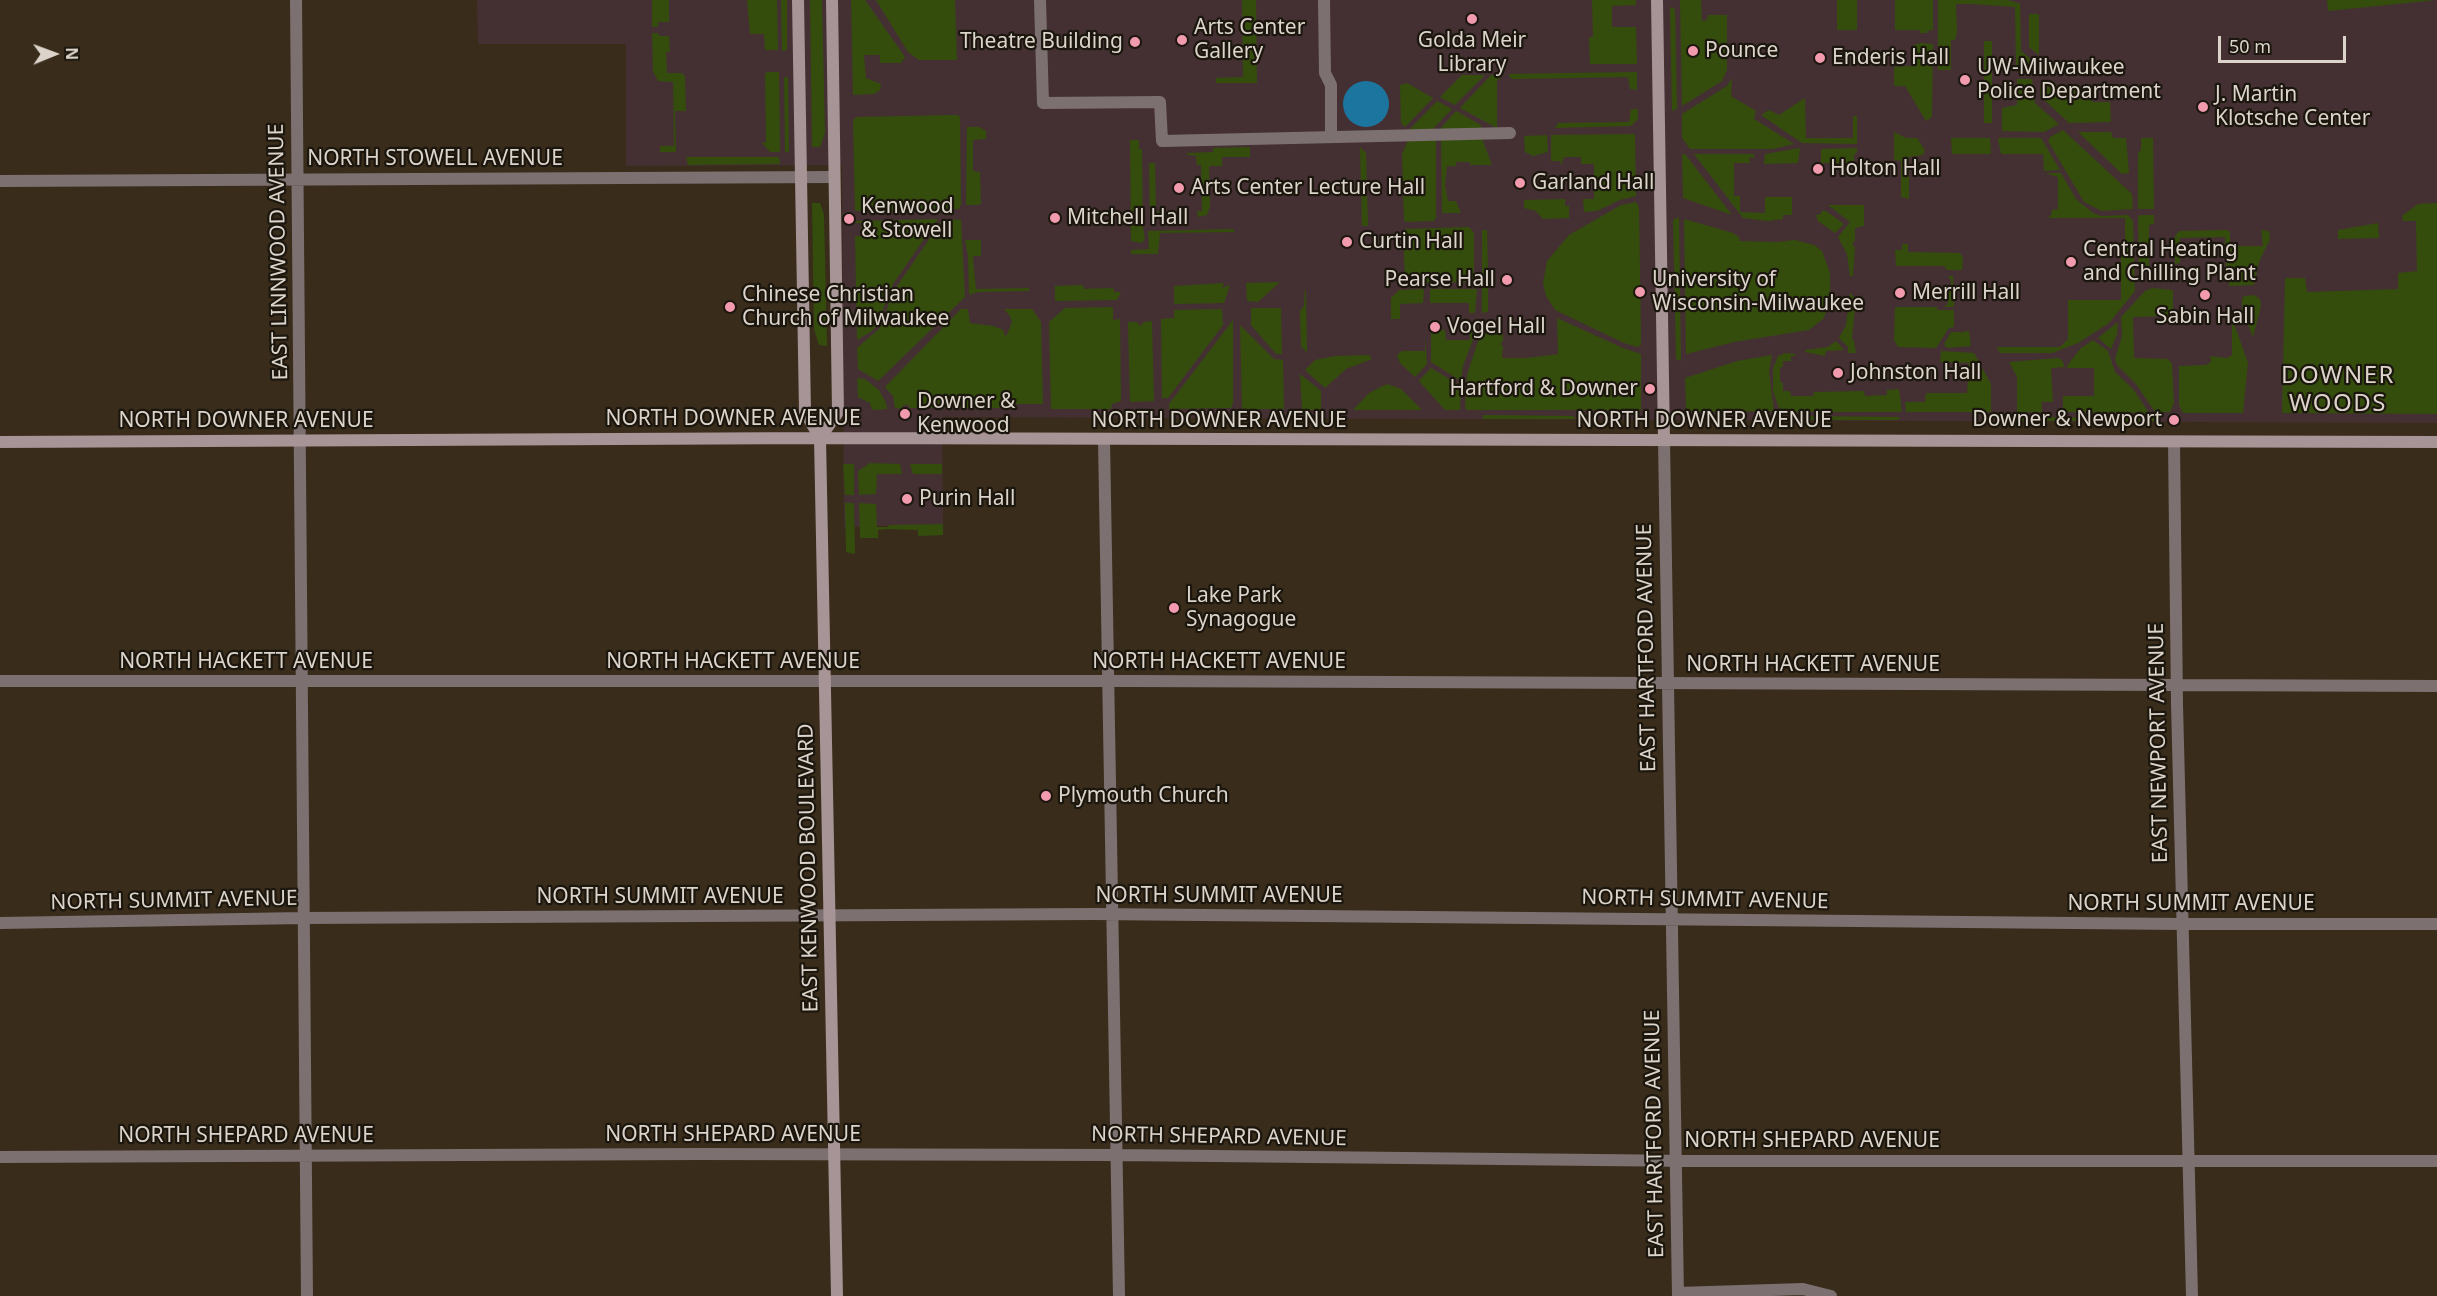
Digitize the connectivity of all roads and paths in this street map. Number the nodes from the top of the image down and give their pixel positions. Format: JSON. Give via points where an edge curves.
{"nodes":[{"id":1,"x":296,"y":0,"type":"edge"},
{"id":2,"x":798,"y":0,"type":"edge"},
{"id":3,"x":832,"y":0,"type":"edge"},
{"id":4,"x":1040,"y":0,"type":"edge"},
{"id":5,"x":1324,"y":0,"type":"edge"},
{"id":6,"x":1657,"y":0,"type":"edge"},
{"id":7,"x":1510,"y":133,"type":"dead end"},
{"id":8,"x":1331,"y":137,"type":"junction"},
{"id":9,"x":834,"y":177,"type":"junction"},
{"id":10,"x":801,"y":178,"type":"junction"},
{"id":11,"x":298,"y":179,"type":"junction"},
{"id":12,"x":0,"y":181,"type":"edge"},
{"id":13,"x":820,"y":438,"type":"junction"},
{"id":14,"x":300,"y":439,"type":"junction"},
{"id":15,"x":1104,"y":440,"type":"junction"},
{"id":16,"x":1664,"y":440,"type":"junction"},
{"id":17,"x":0,"y":442,"type":"edge"},
{"id":18,"x":2174,"y":442,"type":"junction"},
{"id":19,"x":2437,"y":442,"type":"edge"},
{"id":20,"x":0,"y":681,"type":"edge"},
{"id":21,"x":301,"y":681,"type":"junction"},
{"id":22,"x":1109,"y":681,"type":"junction"},
{"id":23,"x":825,"y":682,"type":"junction"},
{"id":24,"x":1667,"y":684,"type":"junction"},
{"id":25,"x":2176,"y":685,"type":"junction"},
{"id":26,"x":2437,"y":686,"type":"edge"},
{"id":27,"x":830,"y":915,"type":"junction"},
{"id":28,"x":1112,"y":915,"type":"junction"},
{"id":29,"x":303,"y":918,"type":"junction"},
{"id":30,"x":1670,"y":919,"type":"junction"},
{"id":31,"x":0,"y":922,"type":"edge"},
{"id":32,"x":2182,"y":924,"type":"junction"},
{"id":33,"x":2437,"y":924,"type":"edge"},
{"id":34,"x":306,"y":1155,"type":"junction"},
{"id":35,"x":834,"y":1155,"type":"junction"},
{"id":36,"x":1118,"y":1155,"type":"junction"},
{"id":37,"x":0,"y":1156,"type":"edge"},
{"id":38,"x":2188,"y":1160,"type":"junction"},
{"id":39,"x":1674,"y":1161,"type":"junction"},
{"id":40,"x":2437,"y":1161,"type":"edge"},
{"id":41,"x":1678,"y":1294,"type":"edge"},
{"id":42,"x":307,"y":1296,"type":"edge"},
{"id":43,"x":837,"y":1296,"type":"edge"},
{"id":44,"x":1119,"y":1296,"type":"edge"},
{"id":45,"x":1831,"y":1296,"type":"edge"},
{"id":46,"x":2192,"y":1296,"type":"edge"}],
"edges":[{"from":1,"to":11,"type":"street","name":"EAST LINNWOOD AVENUE"},
{"from":2,"to":10,"type":"street","name":"EAST KENWOOD BOULEVARD"},
{"from":3,"to":9,"type":"street"},
{"from":4,"to":8,"type":"street","via":[[1043,103],[1160,102],[1162,141]]},
{"from":5,"to":8,"type":"street"},
{"from":6,"to":16,"type":"street","name":"EAST HARTFORD AVENUE"},
{"from":7,"to":8,"type":"street"},
{"from":9,"to":10,"type":"street","name":"NORTH STOWELL AVENUE"},
{"from":9,"to":13,"type":"street","via":[[838,412]]},
{"from":10,"to":11,"type":"street","name":"NORTH STOWELL AVENUE"},
{"from":10,"to":13,"type":"street","name":"EAST KENWOOD BOULEVARD","via":[[805,412]]},
{"from":11,"to":12,"type":"street","name":"NORTH STOWELL AVENUE"},
{"from":11,"to":14,"type":"street","name":"EAST LINNWOOD AVENUE"},
{"from":13,"to":14,"type":"street","name":"NORTH DOWNER AVENUE"},
{"from":13,"to":15,"type":"street","name":"NORTH DOWNER AVENUE"},
{"from":13,"to":23,"type":"street","name":"EAST KENWOOD BOULEVARD"},
{"from":14,"to":17,"type":"street","name":"NORTH DOWNER AVENUE"},
{"from":14,"to":21,"type":"street","name":"EAST LINNWOOD AVENUE"},
{"from":15,"to":16,"type":"street","name":"NORTH DOWNER AVENUE"},
{"from":15,"to":22,"type":"street"},
{"from":16,"to":18,"type":"street","name":"NORTH DOWNER AVENUE"},
{"from":16,"to":24,"type":"street","name":"EAST HARTFORD AVENUE"},
{"from":18,"to":19,"type":"street","name":"NORTH DOWNER AVENUE"},
{"from":18,"to":25,"type":"street","name":"EAST NEWPORT AVENUE"},
{"from":20,"to":21,"type":"street","name":"NORTH HACKETT AVENUE"},
{"from":21,"to":23,"type":"street","name":"NORTH HACKETT AVENUE"},
{"from":21,"to":29,"type":"street","name":"EAST LINNWOOD AVENUE"},
{"from":22,"to":23,"type":"street","name":"NORTH HACKETT AVENUE"},
{"from":22,"to":24,"type":"street","name":"NORTH HACKETT AVENUE"},
{"from":22,"to":28,"type":"street"},
{"from":23,"to":27,"type":"street","name":"EAST KENWOOD BOULEVARD"},
{"from":24,"to":25,"type":"street","name":"NORTH HACKETT AVENUE"},
{"from":24,"to":30,"type":"street","name":"EAST HARTFORD AVENUE"},
{"from":25,"to":26,"type":"street","name":"NORTH HACKETT AVENUE"},
{"from":25,"to":32,"type":"street","name":"EAST NEWPORT AVENUE"},
{"from":27,"to":28,"type":"street","name":"NORTH SUMMIT AVENUE"},
{"from":27,"to":29,"type":"street","name":"NORTH SUMMIT AVENUE"},
{"from":27,"to":35,"type":"street","name":"EAST KENWOOD BOULEVARD"},
{"from":28,"to":30,"type":"street","name":"NORTH SUMMIT AVENUE"},
{"from":28,"to":36,"type":"street"},
{"from":29,"to":31,"type":"street","name":"NORTH SUMMIT AVENUE"},
{"from":29,"to":34,"type":"street","name":"EAST LINNWOOD AVENUE"},
{"from":30,"to":32,"type":"street","name":"NORTH SUMMIT AVENUE"},
{"from":30,"to":39,"type":"street","name":"EAST HARTFORD AVENUE"},
{"from":32,"to":33,"type":"street","name":"NORTH SUMMIT AVENUE"},
{"from":32,"to":38,"type":"street","name":"EAST NEWPORT AVENUE"},
{"from":34,"to":35,"type":"street","name":"NORTH SHEPARD AVENUE"},
{"from":34,"to":37,"type":"street","name":"NORTH SHEPARD AVENUE"},
{"from":34,"to":42,"type":"street","name":"EAST LINNWOOD AVENUE"},
{"from":35,"to":36,"type":"street","name":"NORTH SHEPARD AVENUE"},
{"from":35,"to":43,"type":"street","name":"EAST KENWOOD BOULEVARD"},
{"from":36,"to":39,"type":"street","name":"NORTH SHEPARD AVENUE"},
{"from":36,"to":44,"type":"street"},
{"from":38,"to":39,"type":"street","name":"NORTH SHEPARD AVENUE"},
{"from":38,"to":40,"type":"street","name":"NORTH SHEPARD AVENUE"},
{"from":38,"to":46,"type":"street","name":"EAST NEWPORT AVENUE"},
{"from":39,"to":41,"type":"street","name":"EAST HARTFORD AVENUE"},
{"from":41,"to":45,"type":"street","via":[[1803,1289]]}]}
